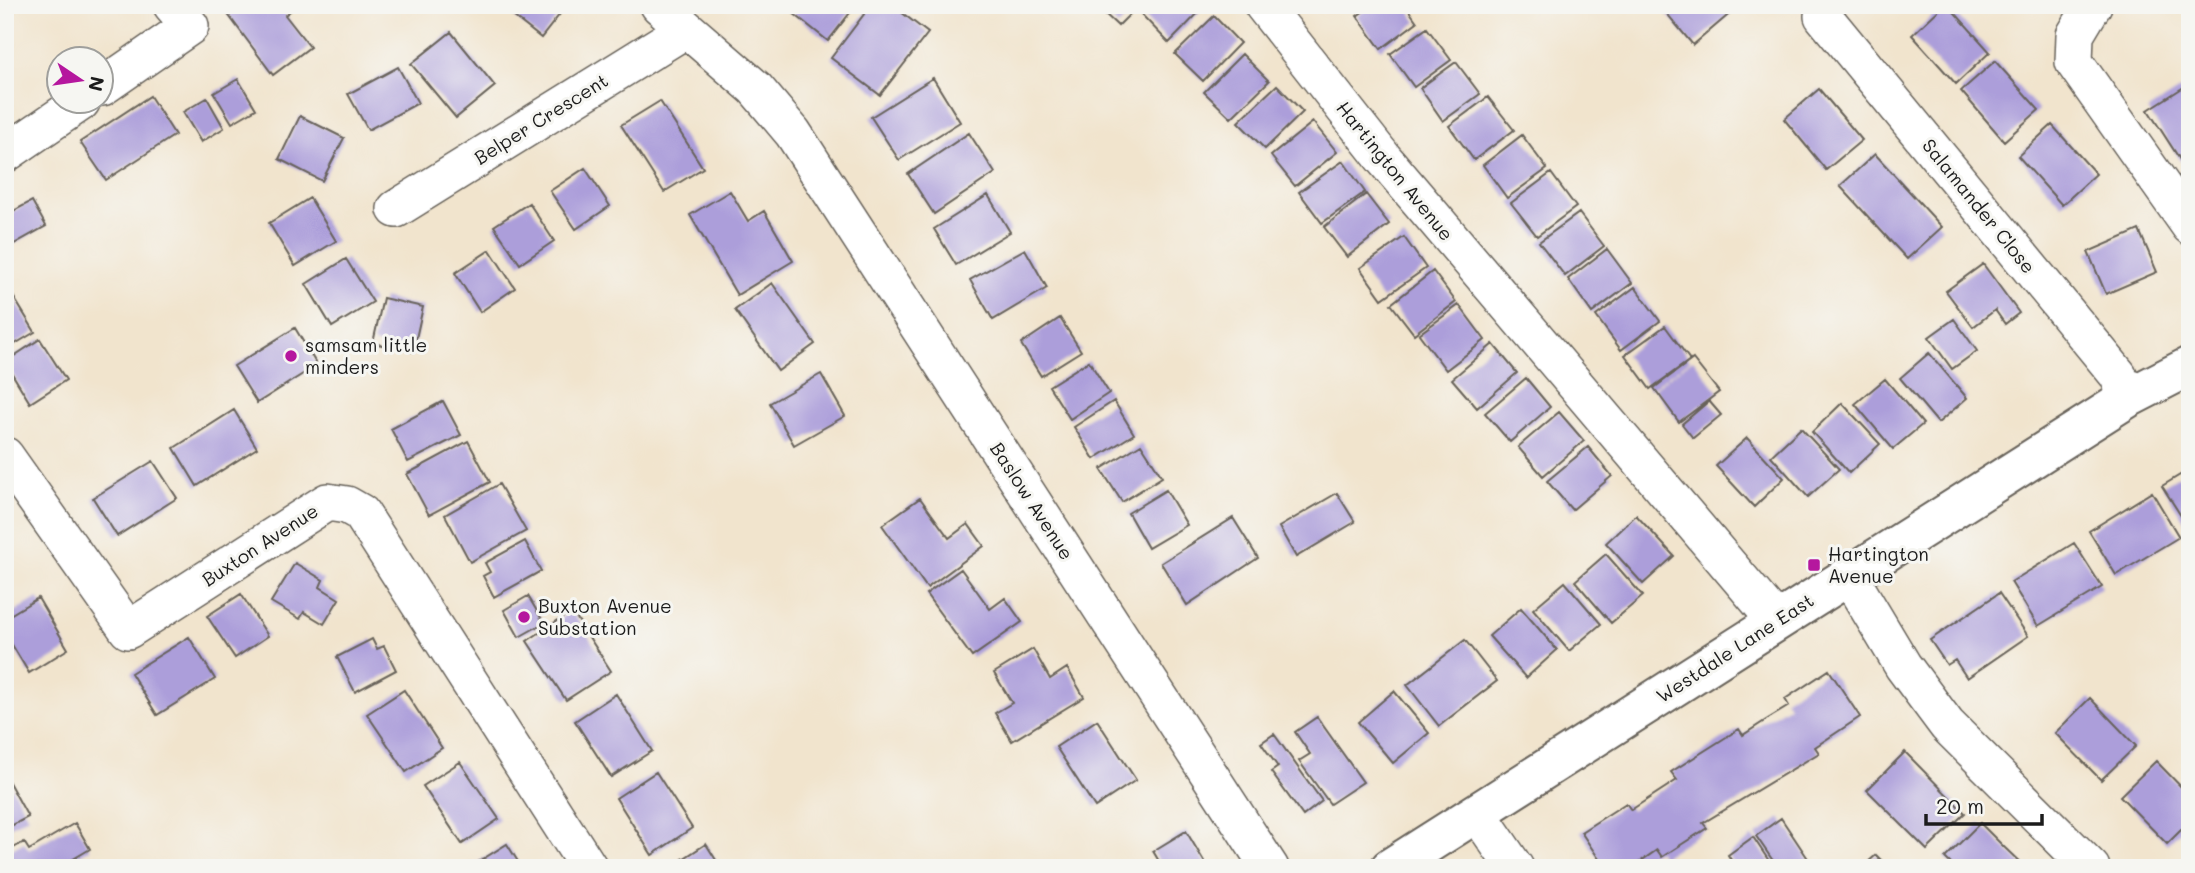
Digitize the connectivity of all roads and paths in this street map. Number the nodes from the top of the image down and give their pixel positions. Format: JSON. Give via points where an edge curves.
{"nodes":[{"id":1,"x":172,"y":5,"type":"edge"},
{"id":2,"x":1263,"y":5,"type":"edge"},
{"id":3,"x":2093,"y":5,"type":"edge"},
{"id":4,"x":1823,"y":16,"type":"dead end"},
{"id":5,"x":673,"y":17,"type":"edge"},
{"id":6,"x":116,"y":77,"type":"edge"},
{"id":7,"x":61,"y":116,"type":"edge"},
{"id":8,"x":5,"y":154,"type":"edge"},
{"id":9,"x":396,"y":209,"type":"dead end"},
{"id":10,"x":2190,"y":226,"type":"edge"},
{"id":11,"x":2190,"y":366,"type":"edge"},
{"id":12,"x":2128,"y":398,"type":"junction"},
{"id":13,"x":5,"y":456,"type":"edge"},
{"id":14,"x":1849,"y":576,"type":"junction"},
{"id":15,"x":1776,"y":621,"type":"junction"},
{"id":16,"x":1478,"y":814,"type":"junction"},
{"id":17,"x":589,"y":868,"type":"edge"},
{"id":18,"x":1270,"y":868,"type":"edge"},
{"id":19,"x":1390,"y":868,"type":"edge"},
{"id":20,"x":1515,"y":868,"type":"edge"},
{"id":21,"x":2091,"y":868,"type":"edge"}],
"edges":[{"from":1,"to":6,"type":"street","via":[[190,26]]},
{"from":2,"to":15,"type":"street","name":"Hartington Avenue","via":[[1384,159]]},
{"from":3,"to":10,"type":"street","via":[[2074,35],[2074,62]]},
{"from":4,"to":12,"type":"street","name":"Salamander Close","via":[[2118,374]]},
{"from":5,"to":9,"type":"street","name":"Belper Crescent"},
{"from":5,"to":18,"type":"street","name":"Baslow Avenue","via":[[755,88],[793,133]]},
{"from":7,"to":8,"type":"street"},
{"from":11,"to":12,"type":"street","name":"Westdale Lane East"},
{"from":12,"to":14,"type":"street","name":"Westdale Lane East"},
{"from":13,"to":17,"type":"street","name":"Buxton Avenue","via":[[128,630],[327,502],[360,513]]},
{"from":14,"to":15,"type":"street","name":"Westdale Lane East"},
{"from":14,"to":21,"type":"street","via":[[1938,714]]},
{"from":15,"to":16,"type":"street","name":"Westdale Lane East"},
{"from":16,"to":19,"type":"street","name":"Westdale Lane East"},
{"from":16,"to":20,"type":"street"}]}
